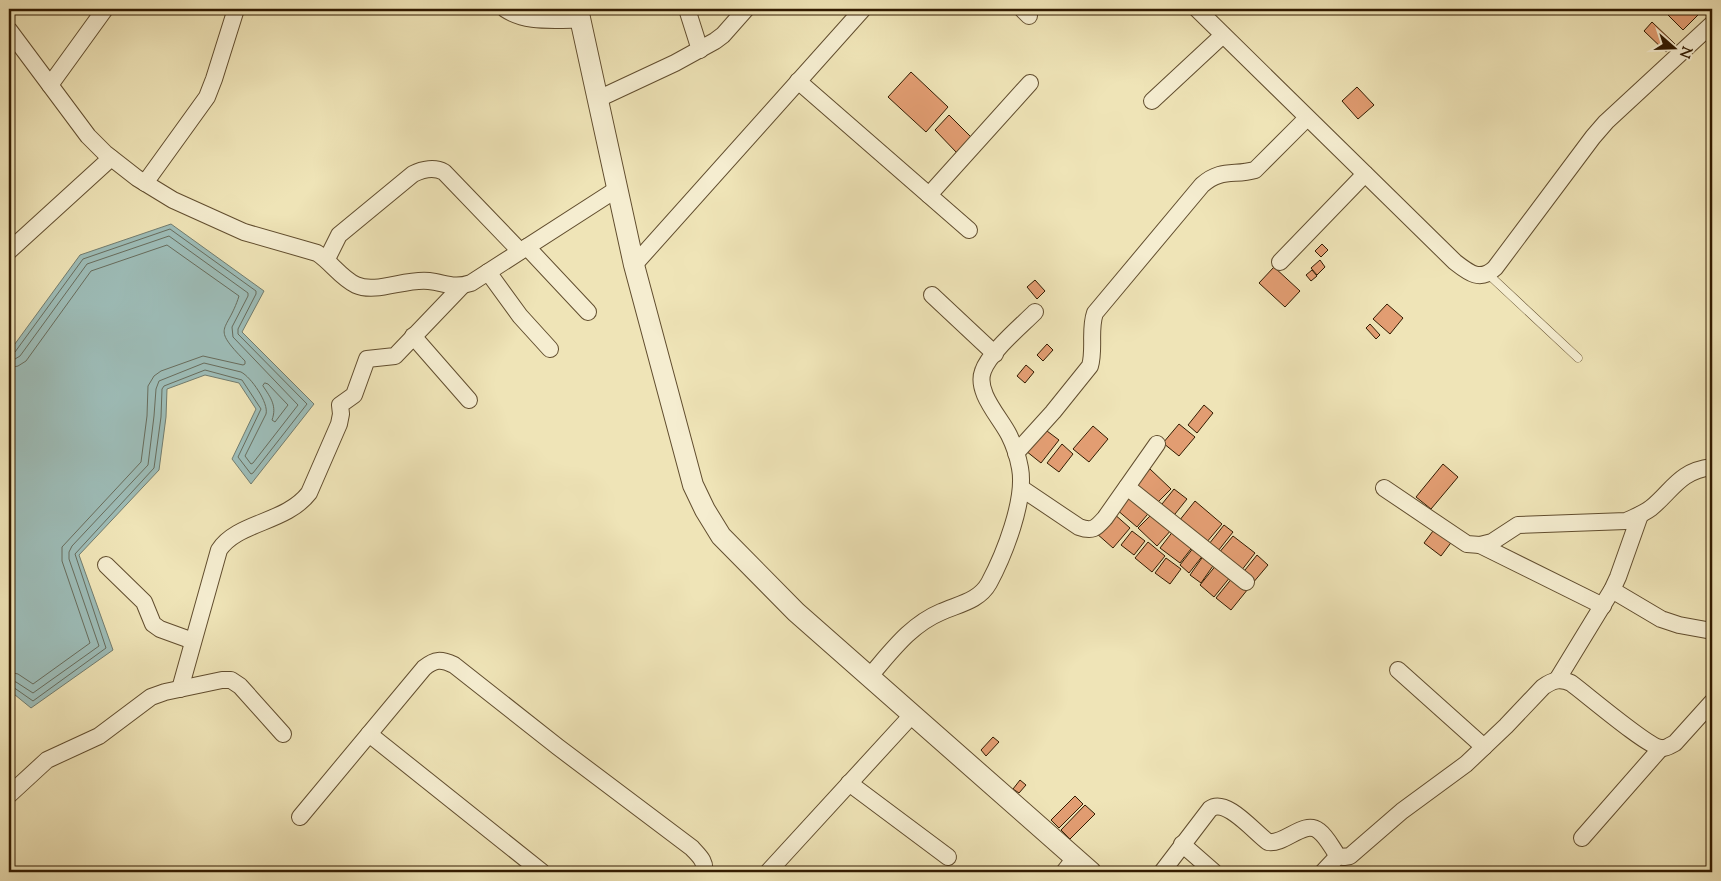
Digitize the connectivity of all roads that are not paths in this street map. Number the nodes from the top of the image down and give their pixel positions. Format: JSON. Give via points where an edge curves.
{"nodes":[{"id":1,"x":105,"y":9,"type":"edge"},
{"id":2,"x":236,"y":9,"type":"edge"},
{"id":3,"x":506,"y":9,"type":"edge"},
{"id":4,"x":687,"y":9,"type":"edge"},
{"id":5,"x":746,"y":9,"type":"edge"},
{"id":6,"x":863,"y":9,"type":"edge"},
{"id":7,"x":1202,"y":10,"type":"edge"},
{"id":8,"x":579,"y":14,"type":"edge"},
{"id":9,"x":1712,"y":24,"type":"edge"},
{"id":10,"x":9,"y":30,"type":"edge"},
{"id":11,"x":1222,"y":34,"type":"junction"},
{"id":12,"x":700,"y":50,"type":"junction"},
{"id":13,"x":798,"y":81,"type":"junction"},
{"id":14,"x":1030,"y":83,"type":"dead end"},
{"id":15,"x":50,"y":85,"type":"junction"},
{"id":16,"x":598,"y":99,"type":"junction"},
{"id":17,"x":1152,"y":101,"type":"dead end"},
{"id":18,"x":1307,"y":118,"type":"junction"},
{"id":19,"x":112,"y":158,"type":"junction"},
{"id":20,"x":1365,"y":174,"type":"junction"},
{"id":21,"x":145,"y":183,"type":"junction"},
{"id":22,"x":618,"y":189,"type":"junction"},
{"id":23,"x":929,"y":195,"type":"junction"},
{"id":24,"x":969,"y":230,"type":"dead end"},
{"id":25,"x":523,"y":249,"type":"junction"},
{"id":26,"x":9,"y":251,"type":"edge"},
{"id":27,"x":327,"y":259,"type":"junction"},
{"id":28,"x":1280,"y":262,"type":"dead end"},
{"id":29,"x":634,"y":264,"type":"junction"},
{"id":30,"x":488,"y":272,"type":"junction"},
{"id":31,"x":1488,"y":274,"type":"junction"},
{"id":32,"x":462,"y":286,"type":"junction"},
{"id":33,"x":932,"y":295,"type":"dead end"},
{"id":34,"x":588,"y":312,"type":"dead end"},
{"id":35,"x":1035,"y":312,"type":"dead end"},
{"id":36,"x":413,"y":336,"type":"junction"},
{"id":37,"x":550,"y":349,"type":"dead end"},
{"id":38,"x":994,"y":354,"type":"junction"},
{"id":39,"x":1578,"y":358,"type":"dead end"},
{"id":40,"x":469,"y":400,"type":"dead end"},
{"id":41,"x":1157,"y":444,"type":"dead end"},
{"id":42,"x":1016,"y":453,"type":"junction"},
{"id":43,"x":1712,"y":467,"type":"edge"},
{"id":44,"x":1127,"y":487,"type":"junction"},
{"id":45,"x":1021,"y":488,"type":"junction"},
{"id":46,"x":1384,"y":488,"type":"dead end"},
{"id":47,"x":1640,"y":515,"type":"junction"},
{"id":48,"x":1480,"y":545,"type":"junction"},
{"id":49,"x":106,"y":565,"type":"dead end"},
{"id":50,"x":1246,"y":582,"type":"dead end"},
{"id":51,"x":1612,"y":590,"type":"junction"},
{"id":52,"x":1604,"y":606,"type":"junction"},
{"id":53,"x":1712,"y":632,"type":"edge"},
{"id":54,"x":193,"y":641,"type":"junction"},
{"id":55,"x":1398,"y":670,"type":"dead end"},
{"id":56,"x":869,"y":677,"type":"junction"},
{"id":57,"x":1558,"y":680,"type":"junction"},
{"id":58,"x":180,"y":689,"type":"junction"},
{"id":59,"x":1712,"y":702,"type":"edge"},
{"id":60,"x":912,"y":715,"type":"junction"},
{"id":61,"x":283,"y":734,"type":"dead end"},
{"id":62,"x":370,"y":734,"type":"junction"},
{"id":63,"x":1484,"y":747,"type":"junction"},
{"id":64,"x":1661,"y":748,"type":"junction"},
{"id":65,"x":849,"y":783,"type":"junction"},
{"id":66,"x":9,"y":796,"type":"edge"},
{"id":67,"x":300,"y":817,"type":"dead end"},
{"id":68,"x":1582,"y":838,"type":"dead end"},
{"id":69,"x":1182,"y":844,"type":"junction"},
{"id":70,"x":1338,"y":856,"type":"junction"},
{"id":71,"x":948,"y":857,"type":"dead end"},
{"id":72,"x":1069,"y":865,"type":"edge"},
{"id":73,"x":542,"y":872,"type":"edge"},
{"id":74,"x":704,"y":872,"type":"edge"},
{"id":75,"x":768,"y":872,"type":"edge"},
{"id":76,"x":1090,"y":872,"type":"edge"},
{"id":77,"x":1162,"y":872,"type":"edge"},
{"id":78,"x":1214,"y":872,"type":"edge"},
{"id":79,"x":1323,"y":872,"type":"edge"}],
"edges":[{"from":1,"to":15,"type":"street"},
{"from":2,"to":21,"type":"street","via":[[207,97]]},
{"from":3,"to":8,"type":"street","via":[[526,19]]},
{"from":4,"to":12,"type":"street"},
{"from":5,"to":12,"type":"street","via":[[723,35]]},
{"from":6,"to":13,"type":"street"},
{"from":7,"to":11,"type":"street"},
{"from":8,"to":16,"type":"street"},
{"from":9,"to":31,"type":"street","via":[[1606,122]]},
{"from":10,"to":15,"type":"street"},
{"from":11,"to":17,"type":"street"},
{"from":11,"to":18,"type":"street"},
{"from":12,"to":16,"type":"street"},
{"from":13,"to":23,"type":"street"},
{"from":13,"to":29,"type":"street"},
{"from":14,"to":23,"type":"street"},
{"from":15,"to":19,"type":"street","via":[[88,136]]},
{"from":16,"to":22,"type":"street"},
{"from":18,"to":20,"type":"street"},
{"from":18,"to":42,"type":"street","via":[[1255,170],[1218,174],[1202,185],[1095,313],[1090,366]]},
{"from":19,"to":21,"type":"street"},
{"from":19,"to":26,"type":"street"},
{"from":20,"to":28,"type":"street"},
{"from":20,"to":31,"type":"street","via":[[1466,271],[1475,275]]},
{"from":21,"to":27,"type":"street","via":[[173,200],[244,232],[317,252]]},
{"from":22,"to":25,"type":"street"},
{"from":22,"to":29,"type":"street"},
{"from":23,"to":24,"type":"street"},
{"from":25,"to":27,"type":"street","via":[[444,172],[435,169],[413,174],[356,220],[339,235]]},
{"from":25,"to":30,"type":"street"},
{"from":25,"to":34,"type":"street"},
{"from":27,"to":32,"type":"street","via":[[355,285],[366,288],[414,281]]},
{"from":29,"to":56,"type":"street","via":[[693,485],[705,510],[734,550],[796,612]]},
{"from":30,"to":32,"type":"street"},
{"from":30,"to":37,"type":"street","via":[[524,322]]},
{"from":31,"to":39,"type":"lane"},
{"from":32,"to":36,"type":"street"},
{"from":33,"to":38,"type":"street"},
{"from":35,"to":38,"type":"street"},
{"from":36,"to":40,"type":"street"},
{"from":36,"to":54,"type":"street","via":[[395,356],[368,359],[354,395],[340,405],[339,424],[304,500],[224,542]]},
{"from":38,"to":42,"type":"street","via":[[980,382]]},
{"from":41,"to":44,"type":"street"},
{"from":42,"to":45,"type":"street"},
{"from":43,"to":47,"type":"street","via":[[1692,471]]},
{"from":44,"to":45,"type":"street","via":[[1097,527],[1088,530]]},
{"from":44,"to":50,"type":"street"},
{"from":45,"to":56,"type":"street","via":[[1008,540],[981,595],[917,626],[905,635]]},
{"from":46,"to":48,"type":"street","via":[[1468,544]]},
{"from":47,"to":48,"type":"street","via":[[1626,520],[1518,525],[1492,542]]},
{"from":47,"to":51,"type":"street"},
{"from":48,"to":52,"type":"street"},
{"from":49,"to":54,"type":"street","via":[[144,602],[153,624]]},
{"from":51,"to":52,"type":"street"},
{"from":51,"to":53,"type":"street","via":[[1661,619]]},
{"from":52,"to":57,"type":"street"},
{"from":54,"to":58,"type":"street"},
{"from":55,"to":63,"type":"street"},
{"from":56,"to":60,"type":"street"},
{"from":57,"to":63,"type":"street","via":[[1543,686]]},
{"from":57,"to":64,"type":"street","via":[[1571,683],[1645,741]]},
{"from":58,"to":61,"type":"street","via":[[232,680]]},
{"from":58,"to":66,"type":"street","via":[[152,697],[99,736],[47,760]]},
{"from":59,"to":64,"type":"street","via":[[1675,743]]},
{"from":60,"to":65,"type":"street"},
{"from":60,"to":72,"type":"street"},
{"from":62,"to":67,"type":"street"},
{"from":62,"to":73,"type":"street"},
{"from":62,"to":74,"type":"street","via":[[424,668],[434,660],[443,660],[454,665],[692,848],[702,860]]},
{"from":63,"to":70,"type":"street","via":[[1350,856]]},
{"from":64,"to":68,"type":"street"},
{"from":65,"to":71,"type":"street"},
{"from":65,"to":75,"type":"street"},
{"from":69,"to":70,"type":"street","via":[[1210,808],[1220,805],[1231,810],[1268,842],[1274,843],[1315,828]]},
{"from":69,"to":77,"type":"street"},
{"from":69,"to":78,"type":"street"},
{"from":70,"to":79,"type":"street"},
{"from":72,"to":76,"type":"street"}]}
